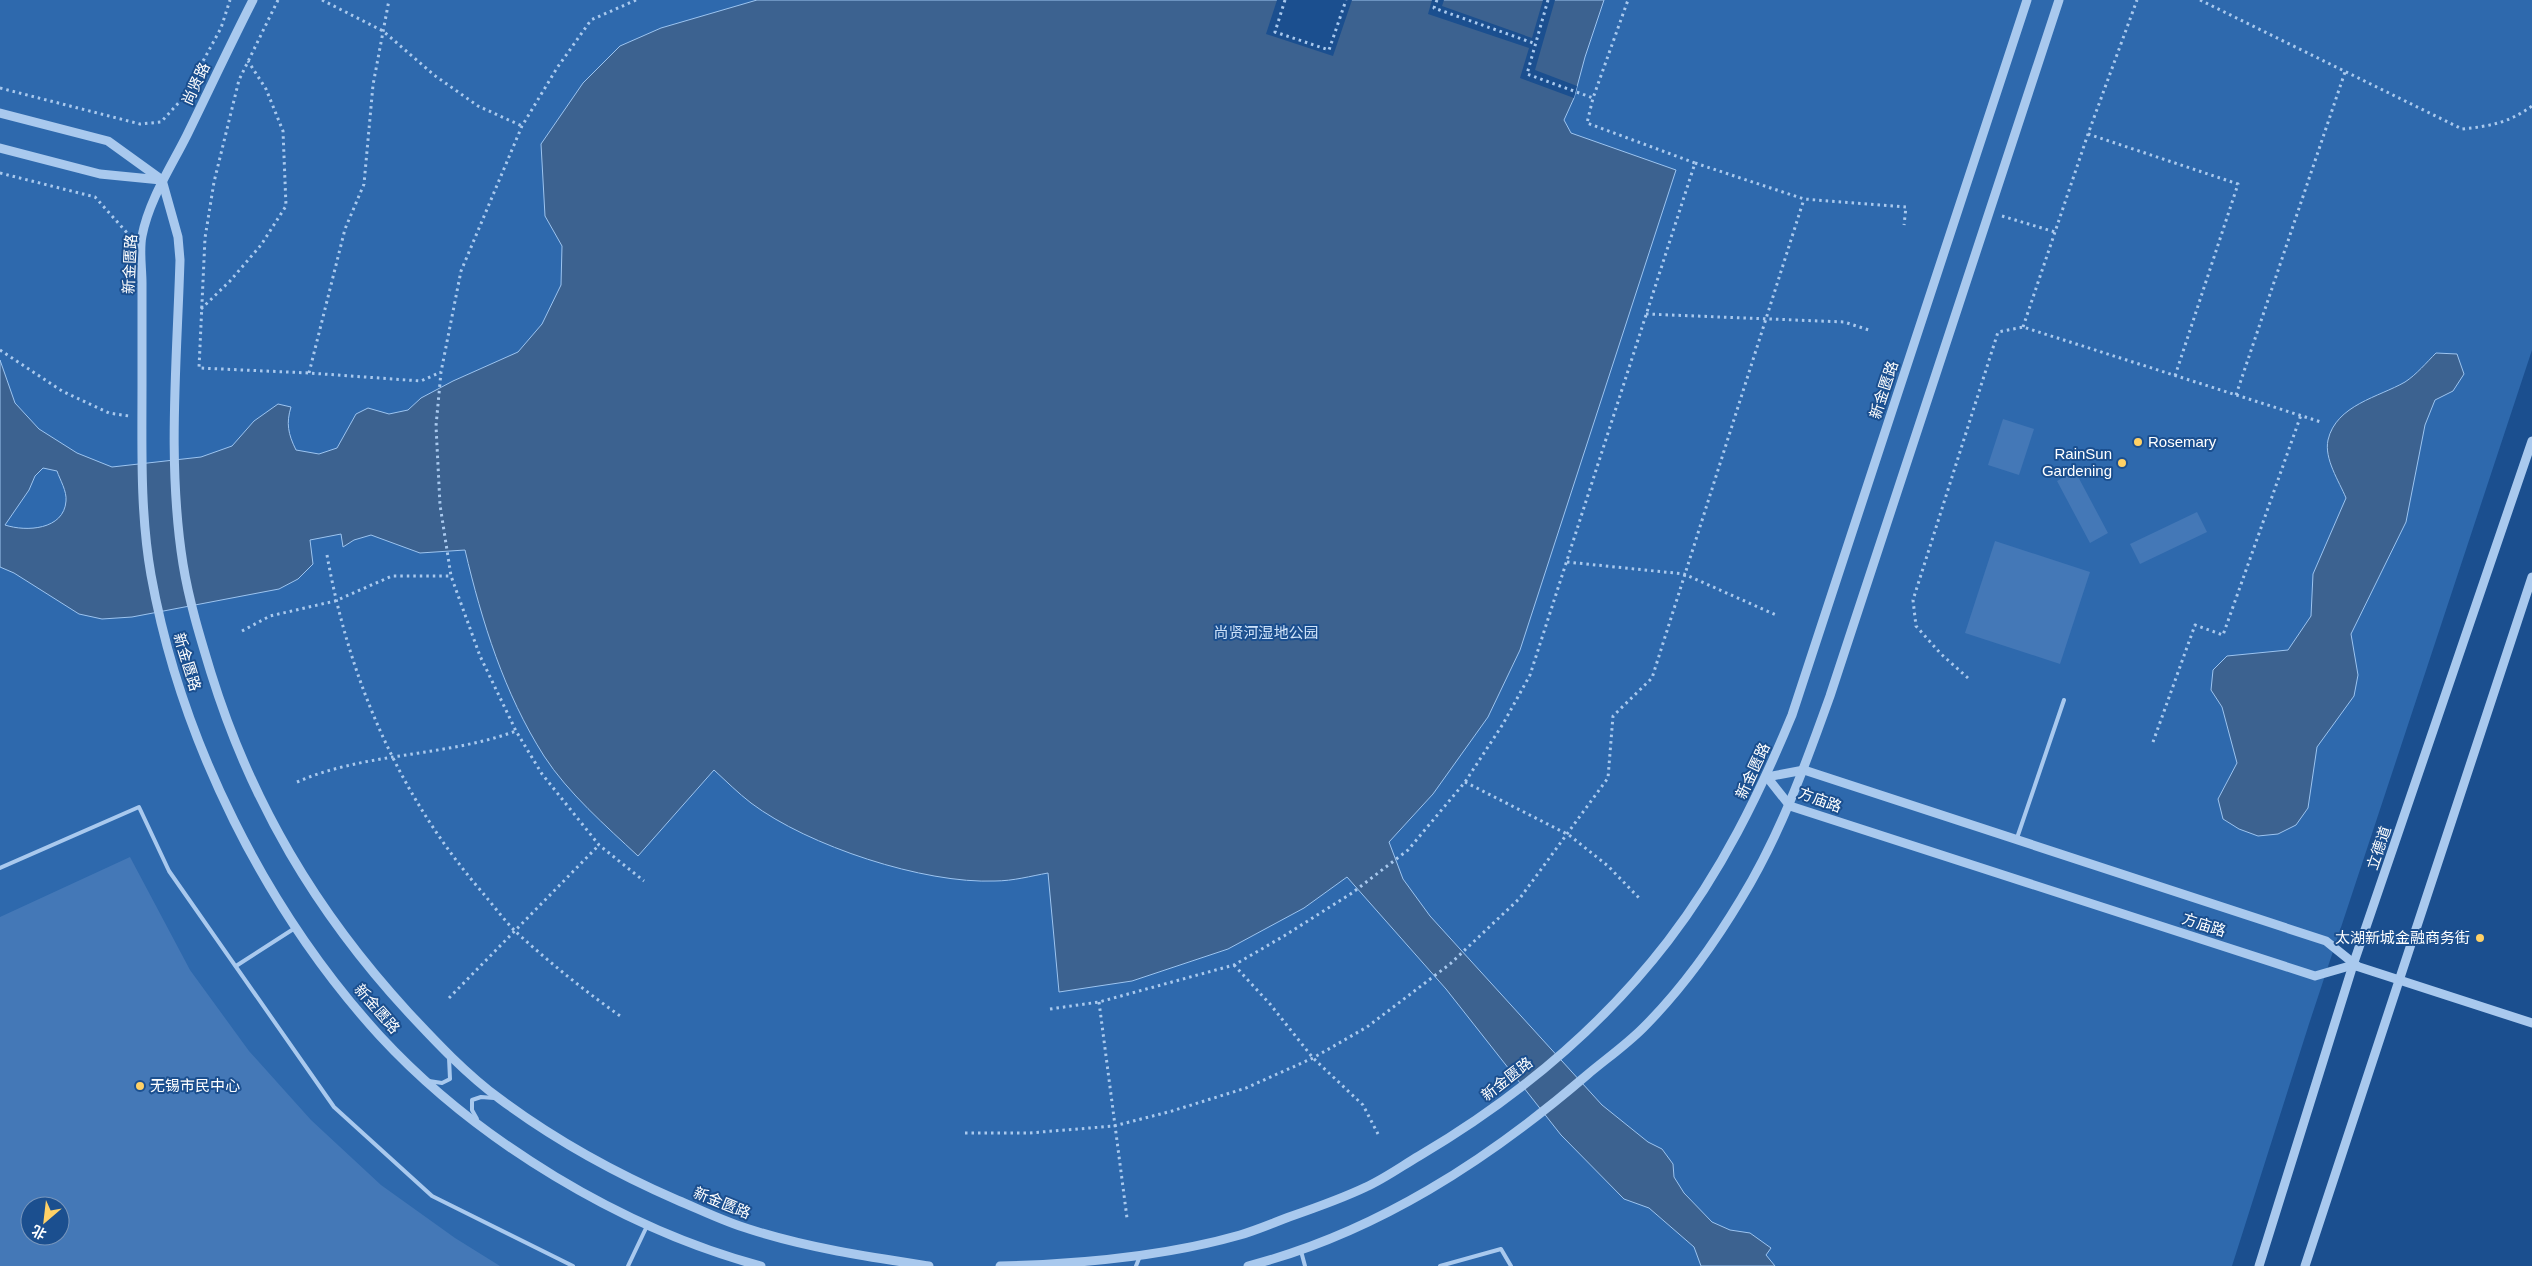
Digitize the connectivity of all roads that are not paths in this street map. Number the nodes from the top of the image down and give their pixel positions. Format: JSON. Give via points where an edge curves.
{"nodes":[{"id":1,"x":248,"y":0,"type":"edge"},
{"id":2,"x":253,"y":0,"type":"edge"},
{"id":3,"x":2027,"y":0,"type":"edge"},
{"id":4,"x":2059,"y":0,"type":"edge"},
{"id":5,"x":0,"y":113,"type":"edge"},
{"id":6,"x":0,"y":148,"type":"edge"},
{"id":7,"x":160,"y":179,"type":"junction"},
{"id":8,"x":2532,"y":441,"type":"edge"},
{"id":9,"x":2532,"y":577,"type":"edge"},
{"id":10,"x":2064,"y":700,"type":"dead end"},
{"id":11,"x":1804,"y":770,"type":"junction"},
{"id":12,"x":1767,"y":777,"type":"junction"},
{"id":13,"x":1790,"y":806,"type":"junction"},
{"id":14,"x":2017,"y":838,"type":"junction"},
{"id":15,"x":0,"y":868,"type":"edge"},
{"id":16,"x":296,"y":927,"type":"junction"},
{"id":17,"x":2354,"y":965,"type":"junction"},
{"id":18,"x":236,"y":966,"type":"junction"},
{"id":19,"x":2398,"y":982,"type":"junction"},
{"id":20,"x":2532,"y":1023,"type":"edge"},
{"id":21,"x":2532,"y":1030,"type":"edge"},
{"id":22,"x":449,"y":1054,"type":"junction"},
{"id":23,"x":427,"y":1081,"type":"junction"},
{"id":24,"x":499,"y":1098,"type":"junction"},
{"id":25,"x":478,"y":1123,"type":"junction"},
{"id":26,"x":648,"y":1226,"type":"junction"},
{"id":27,"x":1301,"y":1249,"type":"junction"},
{"id":28,"x":1141,"y":1254,"type":"junction"},
{"id":29,"x":1092,"y":1264,"type":"edge"},
{"id":30,"x":573,"y":1266,"type":"edge"},
{"id":31,"x":628,"y":1266,"type":"edge"},
{"id":32,"x":761,"y":1266,"type":"edge"},
{"id":33,"x":929,"y":1266,"type":"edge"},
{"id":34,"x":1000,"y":1266,"type":"edge"},
{"id":35,"x":1136,"y":1266,"type":"edge"},
{"id":36,"x":1248,"y":1266,"type":"edge"},
{"id":37,"x":1305,"y":1266,"type":"edge"},
{"id":38,"x":1440,"y":1266,"type":"edge"},
{"id":39,"x":1511,"y":1266,"type":"edge"},
{"id":40,"x":2259,"y":1266,"type":"edge"},
{"id":41,"x":2305,"y":1266,"type":"edge"}],
"edges":[{"from":1,"to":7,"type":"street","name":"尚贤路"},
{"from":2,"to":7,"type":"street","name":"尚贤路","via":[[187,136]]},
{"from":3,"to":12,"type":"street","name":"新金匮路","via":[[1792,715]]},
{"from":4,"to":11,"type":"street"},
{"from":5,"to":7,"type":"street","via":[[108,141]]},
{"from":6,"to":7,"type":"street","via":[[100,174]]},
{"from":7,"to":16,"type":"street","name":"新金匮路","via":[[142,236],[142,453],[144,529],[150,574],[167,649],[186,708],[215,779],[244,838]]},
{"from":7,"to":22,"type":"street","name":"新金匮路","via":[[178,237],[180,260],[175,454],[183,564],[226,723],[286,850],[319,902],[360,958]]},
{"from":8,"to":17,"type":"street","name":"立德道"},
{"from":9,"to":19,"type":"street"},
{"from":10,"to":14,"type":"lane"},
{"from":11,"to":12,"type":"street","name":"方庙路"},
{"from":11,"to":13,"type":"street"},
{"from":11,"to":14,"type":"street","name":"方庙路"},
{"from":12,"to":13,"type":"street","name":"方庙路"},
{"from":12,"to":28,"type":"street","name":"新金匮路","via":[[1717,868],[1668,941],[1595,1024],[1517,1091],[1463,1129],[1368,1186],[1241,1235]]},
{"from":13,"to":17,"type":"street","name":"方庙路","via":[[2315,976]]},
{"from":13,"to":27,"type":"street","via":[[1741,900],[1707,950],[1643,1028],[1540,1116],[1488,1154],[1371,1220]]},
{"from":14,"to":17,"type":"street","name":"方庙路","via":[[2326,941]]},
{"from":15,"to":18,"type":"lane","via":[[139,807],[169,872]]},
{"from":16,"to":18,"type":"lane"},
{"from":16,"to":23,"type":"street","name":"新金匮路","via":[[381,1037]]},
{"from":17,"to":19,"type":"street","name":"方庙路"},
{"from":17,"to":40,"type":"street","name":"立德道"},
{"from":18,"to":30,"type":"lane","via":[[334,1107],[432,1196]]},
{"from":19,"to":20,"type":"street","name":"方庙路"},
{"from":19,"to":21,"type":"street","name":"方庙路"},
{"from":19,"to":41,"type":"street"},
{"from":22,"to":23,"type":"lane","via":[[450,1079],[442,1083]]},
{"from":22,"to":24,"type":"street","name":"新金匮路"},
{"from":23,"to":25,"type":"street","name":"新金匮路"},
{"from":24,"to":25,"type":"lane","via":[[472,1100],[472,1110]]},
{"from":24,"to":33,"type":"street","name":"新金匮路","via":[[592,1159],[635,1182],[740,1226],[834,1251]]},
{"from":25,"to":26,"type":"street","name":"新金匮路","via":[[531,1160]]},
{"from":26,"to":31,"type":"lane"},
{"from":26,"to":32,"type":"street","name":"新金匮路"},
{"from":27,"to":36,"type":"street"},
{"from":27,"to":37,"type":"lane"},
{"from":28,"to":29,"type":"street","name":"新金匮路"},
{"from":28,"to":35,"type":"lane"},
{"from":29,"to":34,"type":"street","name":"新金匮路"},
{"from":38,"to":39,"type":"lane","via":[[1501,1249]]}]}
